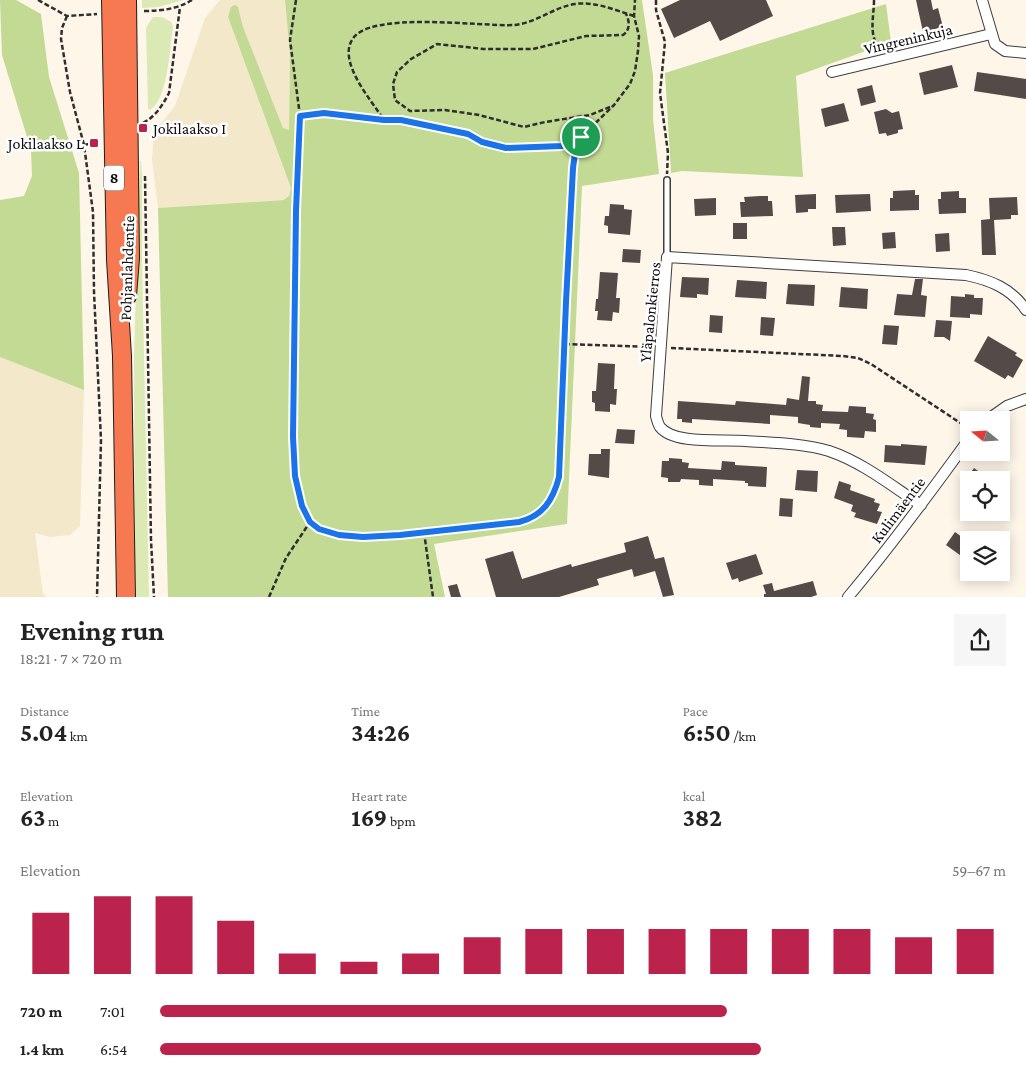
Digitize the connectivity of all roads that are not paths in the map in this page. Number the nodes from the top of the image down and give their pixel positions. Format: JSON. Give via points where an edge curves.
{"nodes":[{"id":1,"x":111,"y":0,"type":"edge"},
{"id":2,"x":126,"y":0,"type":"edge"},
{"id":3,"x":982,"y":0,"type":"edge"},
{"id":4,"x":990,"y":34,"type":"junction"},
{"id":5,"x":1026,"y":54,"type":"edge"},
{"id":6,"x":832,"y":72,"type":"dead end"},
{"id":7,"x":667,"y":180,"type":"road end"},
{"id":8,"x":667,"y":257,"type":"junction"},
{"id":9,"x":1026,"y":310,"type":"edge"},
{"id":10,"x":122,"y":356,"type":"junction"},
{"id":11,"x":1026,"y":399,"type":"edge"},
{"id":12,"x":1000,"y":411,"type":"edge"},
{"id":13,"x":960,"y":451,"type":"edge"},
{"id":14,"x":921,"y":505,"type":"junction"},
{"id":15,"x":126,"y":597,"type":"edge"},
{"id":16,"x":848,"y":597,"type":"edge"}],
"edges":[{"from":1,"to":10,"type":"highway","name":"Pohjanlahdentie","number":"8","via":[[116,260]]},
{"from":2,"to":10,"type":"highway","name":"Pohjanlahdentie","number":"8","via":[[130,258]]},
{"from":3,"to":4,"type":"street"},
{"from":4,"to":5,"type":"street","via":[[995,44],[1005,51]]},
{"from":4,"to":6,"type":"street","name":"Vingreninkuja"},
{"from":7,"to":8,"type":"lane"},
{"from":8,"to":9,"type":"street","name":"Yläpalonkierros","via":[[966,275],[985,279],[1007,290]]},
{"from":8,"to":14,"type":"street","name":"Yläpalonkierros","via":[[656,416],[659,426],[679,438],[742,440],[829,451],[875,474]]},
{"from":10,"to":15,"type":"highway","name":"Pohjanlahdentie","number":"8"},
{"from":11,"to":12,"type":"street"},
{"from":13,"to":14,"type":"street","name":"Kulimäentie"},
{"from":14,"to":16,"type":"street","name":"Kulimäentie"}]}
